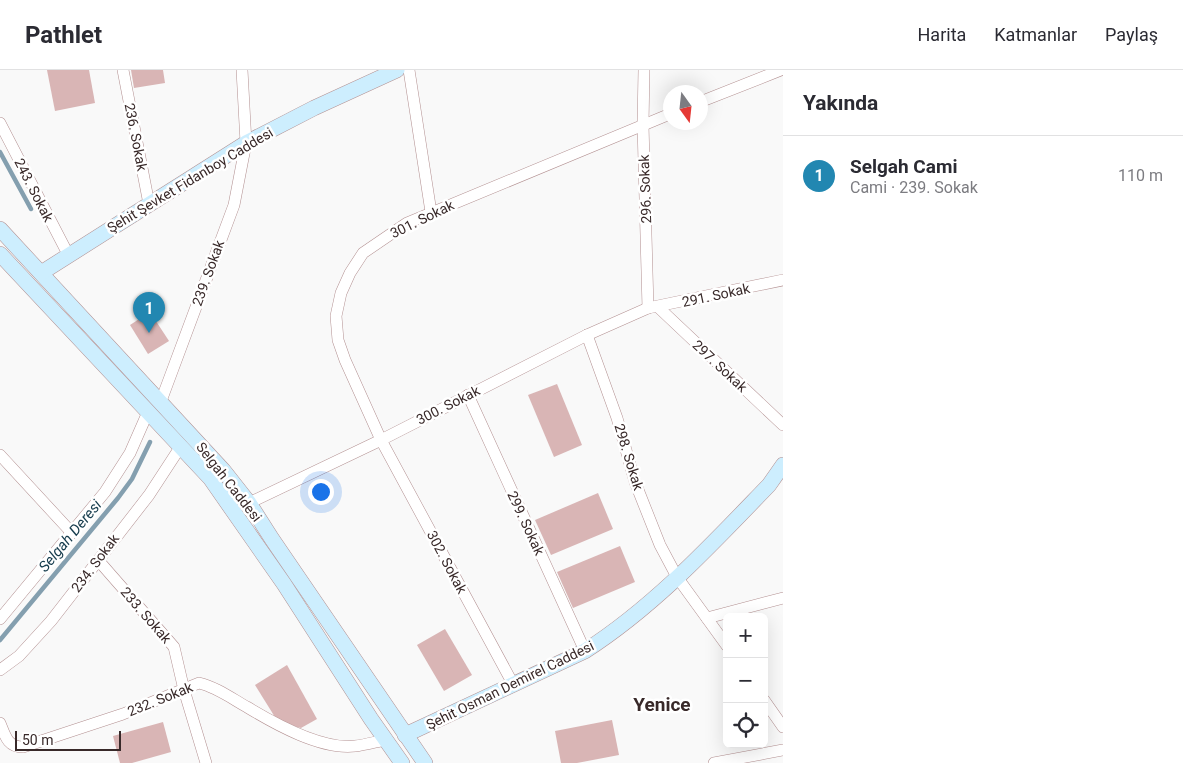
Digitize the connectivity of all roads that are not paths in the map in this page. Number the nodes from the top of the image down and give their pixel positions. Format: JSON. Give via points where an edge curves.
{"nodes":[{"id":1,"x":123,"y":70,"type":"edge"},
{"id":2,"x":242,"y":70,"type":"edge"},
{"id":3,"x":397,"y":70,"type":"edge"},
{"id":4,"x":409,"y":70,"type":"edge"},
{"id":5,"x":644,"y":70,"type":"edge"},
{"id":6,"x":781,"y":70,"type":"edge"},
{"id":7,"x":708,"y":99,"type":"edge"},
{"id":8,"x":663,"y":117,"type":"edge"},
{"id":9,"x":0,"y":124,"type":"edge"},
{"id":10,"x":643,"y":125,"type":"junction"},
{"id":11,"x":246,"y":143,"type":"junction"},
{"id":12,"x":149,"y":204,"type":"junction"},
{"id":13,"x":431,"y":212,"type":"junction"},
{"id":14,"x":0,"y":229,"type":"edge"},
{"id":15,"x":0,"y":254,"type":"edge"},
{"id":16,"x":69,"y":256,"type":"junction"},
{"id":17,"x":41,"y":273,"type":"junction"},
{"id":18,"x":783,"y":280,"type":"edge"},
{"id":19,"x":653,"y":308,"type":"junction"},
{"id":20,"x":587,"y":335,"type":"junction"},
{"id":21,"x":468,"y":395,"type":"junction"},
{"id":22,"x":161,"y":401,"type":"junction"},
{"id":23,"x":148,"y":412,"type":"junction"},
{"id":24,"x":783,"y":425,"type":"edge"},
{"id":25,"x":381,"y":440,"type":"junction"},
{"id":26,"x":181,"y":446,"type":"junction"},
{"id":27,"x":0,"y":455,"type":"edge"},
{"id":28,"x":783,"y":465,"type":"edge"},
{"id":29,"x":249,"y":503,"type":"junction"},
{"id":30,"x":72,"y":533,"type":"junction"},
{"id":31,"x":98,"y":560,"type":"junction"},
{"id":32,"x":677,"y":578,"type":"junction"},
{"id":33,"x":783,"y":598,"type":"edge"},
{"id":34,"x":707,"y":618,"type":"junction"},
{"id":35,"x":0,"y":619,"type":"edge"},
{"id":36,"x":723,"y":640,"type":"edge"},
{"id":37,"x":585,"y":651,"type":"junction"},
{"id":38,"x":0,"y":670,"type":"edge"},
{"id":39,"x":513,"y":684,"type":"junction"},
{"id":40,"x":184,"y":690,"type":"junction"},
{"id":41,"x":766,"y":703,"type":"edge"},
{"id":42,"x":0,"y":723,"type":"edge"},
{"id":43,"x":783,"y":727,"type":"edge"},
{"id":44,"x":405,"y":736,"type":"junction"},
{"id":45,"x":386,"y":740,"type":"junction"},
{"id":46,"x":783,"y":750,"type":"edge"},
{"id":47,"x":206,"y":763,"type":"edge"},
{"id":48,"x":402,"y":763,"type":"edge"},
{"id":49,"x":425,"y":763,"type":"edge"},
{"id":50,"x":714,"y":763,"type":"edge"}],
"edges":[{"from":1,"to":12,"type":"street","name":"236. Sokak"},
{"from":2,"to":11,"type":"street","name":"239. Sokak"},
{"from":3,"to":11,"type":"main road","name":"Şehit Şevket Fidanboy Caddesi"},
{"from":4,"to":13,"type":"street"},
{"from":5,"to":10,"type":"street","name":"296. Sokak"},
{"from":6,"to":7,"type":"street"},
{"from":8,"to":10,"type":"street","name":"301. Sokak"},
{"from":9,"to":16,"type":"street","name":"243. Sokak"},
{"from":10,"to":13,"type":"street","name":"301. Sokak"},
{"from":10,"to":19,"type":"street","name":"296. Sokak"},
{"from":11,"to":12,"type":"main road","name":"Şehit Şevket Fidanboy Caddesi"},
{"from":11,"to":22,"type":"street","name":"239. Sokak","via":[[234,205]]},
{"from":12,"to":16,"type":"main road","name":"Şehit Şevket Fidanboy Caddesi"},
{"from":13,"to":25,"type":"street","name":"301. Sokak","via":[[407,223],[363,253],[341,293],[336,316],[338,340]]},
{"from":14,"to":17,"type":"main road","name":"Selgah Caddesi"},
{"from":15,"to":23,"type":"main road","name":"Selgah Caddesi"},
{"from":16,"to":17,"type":"main road","name":"Şehit Şevket Fidanboy Caddesi"},
{"from":17,"to":22,"type":"main road","name":"Selgah Caddesi"},
{"from":18,"to":19,"type":"street","name":"291. Sokak"},
{"from":19,"to":20,"type":"street","name":"300. Sokak"},
{"from":19,"to":24,"type":"street","name":"297. Sokak"},
{"from":20,"to":21,"type":"street","name":"300. Sokak"},
{"from":20,"to":32,"type":"street","name":"298. Sokak","via":[[617,418],[635,482]]},
{"from":21,"to":25,"type":"street","name":"300. Sokak"},
{"from":21,"to":37,"type":"street","name":"299. Sokak"},
{"from":22,"to":29,"type":"main road","name":"Selgah Caddesi"},
{"from":23,"to":26,"type":"main road","name":"Selgah Caddesi"},
{"from":23,"to":30,"type":"street","via":[[130,453],[105,492]]},
{"from":25,"to":29,"type":"street","name":"300. Sokak"},
{"from":25,"to":39,"type":"street","name":"302. Sokak"},
{"from":26,"to":31,"type":"street","name":"234. Sokak","via":[[149,495]]},
{"from":26,"to":45,"type":"main road","name":"Selgah Caddesi","via":[[233,510]]},
{"from":27,"to":30,"type":"street"},
{"from":28,"to":32,"type":"main road","name":"Şehit Osman Demirel Caddesi","via":[[770,484]]},
{"from":29,"to":44,"type":"main road","name":"Selgah Caddesi"},
{"from":30,"to":35,"type":"street"},
{"from":31,"to":38,"type":"street","name":"234. Sokak","via":[[35,640]]},
{"from":31,"to":40,"type":"street","name":"233. Sokak","via":[[174,647]]},
{"from":32,"to":34,"type":"street","name":"298. Sokak"},
{"from":32,"to":37,"type":"main road","name":"Şehit Osman Demirel Caddesi","via":[[636,616]]},
{"from":33,"to":34,"type":"street"},
{"from":34,"to":36,"type":"street","name":"298. Sokak"},
{"from":37,"to":39,"type":"main road","name":"Şehit Osman Demirel Caddesi"},
{"from":39,"to":44,"type":"main road","name":"Şehit Osman Demirel Caddesi"},
{"from":40,"to":42,"type":"street","name":"232. Sokak","via":[[23,747],[9,743]]},
{"from":40,"to":45,"type":"street","name":"232. Sokak","via":[[198,683],[206,685],[289,730],[328,743],[354,746]]},
{"from":40,"to":47,"type":"street","name":"233. Sokak"},
{"from":41,"to":43,"type":"street"},
{"from":44,"to":49,"type":"main road","name":"Selgah Caddesi"},
{"from":45,"to":48,"type":"main road","name":"Selgah Caddesi"},
{"from":46,"to":50,"type":"street"}]}
